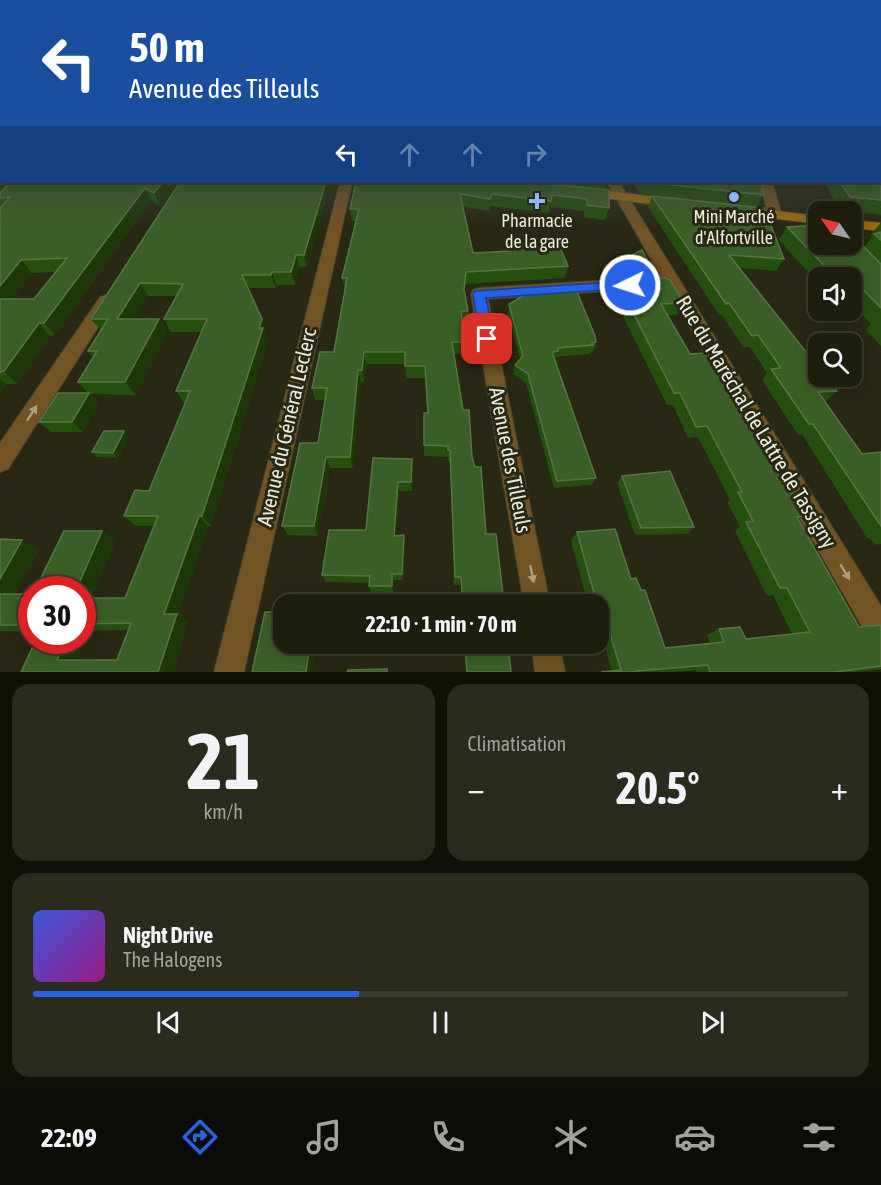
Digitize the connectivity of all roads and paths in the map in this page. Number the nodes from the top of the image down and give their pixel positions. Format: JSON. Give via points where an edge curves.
{"nodes":[{"id":1,"x":346,"y":183,"type":"edge"},
{"id":2,"x":766,"y":183,"type":"edge"},
{"id":3,"x":618,"y":189,"type":"edge"},
{"id":4,"x":576,"y":191,"type":"edge"},
{"id":5,"x":692,"y":205,"type":"edge"},
{"id":6,"x":726,"y":209,"type":"edge"},
{"id":7,"x":776,"y":215,"type":"junction"},
{"id":8,"x":808,"y":219,"type":"edge"},
{"id":9,"x":862,"y":225,"type":"edge"},
{"id":10,"x":881,"y":227,"type":"edge"},
{"id":11,"x":119,"y":282,"type":"edge"},
{"id":12,"x":673,"y":282,"type":"junction"},
{"id":13,"x":0,"y":462,"type":"edge"},
{"id":14,"x":535,"y":594,"type":"edge"},
{"id":15,"x":881,"y":632,"type":"edge"},
{"id":16,"x":547,"y":654,"type":"edge"},
{"id":17,"x":229,"y":672,"type":"edge"},
{"id":18,"x":550,"y":672,"type":"edge"}],
"edges":[{"from":1,"to":17,"type":"street","name":"Avenue du Général Leclerc"},
{"from":2,"to":7,"type":"street"},
{"from":3,"to":4,"type":"street"},
{"from":3,"to":5,"type":"street"},
{"from":3,"to":12,"type":"street","name":"Rue du Maréchal de Lattre de Tassigny"},
{"from":6,"to":7,"type":"street"},
{"from":7,"to":8,"type":"street"},
{"from":9,"to":10,"type":"street"},
{"from":13,"to":11,"type":"street","one_way":true},
{"from":12,"to":14,"type":"street","name":"Avenue des Tilleuls","one_way":true,"via":[[479,294]]},
{"from":12,"to":15,"type":"street","name":"Rue du Maréchal de Lattre de Tassigny","one_way":true},
{"from":16,"to":18,"type":"street"}]}
